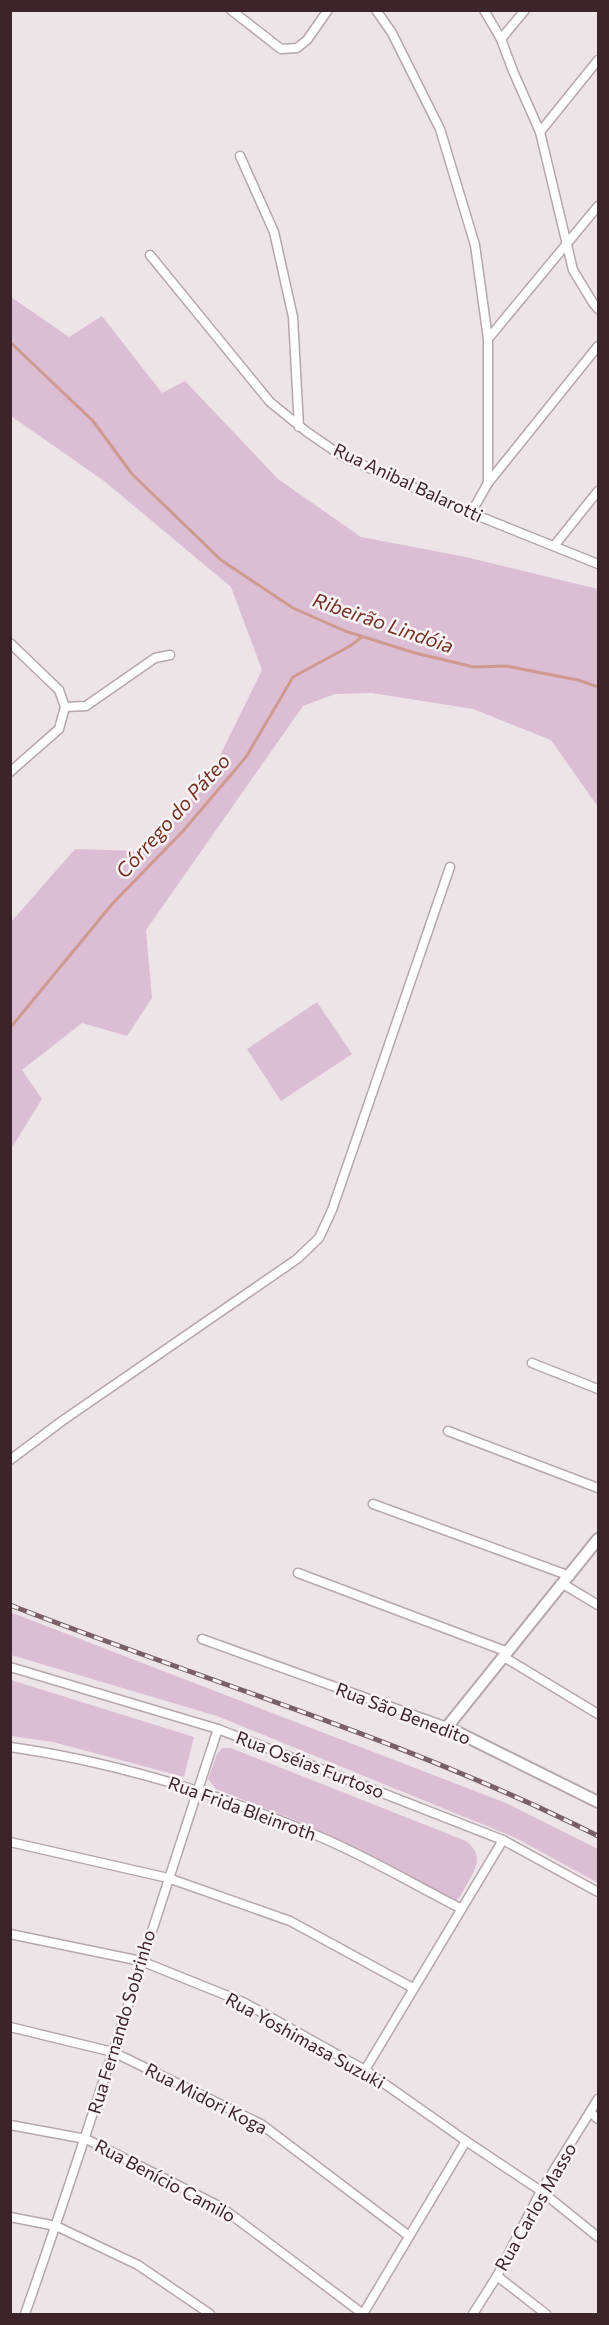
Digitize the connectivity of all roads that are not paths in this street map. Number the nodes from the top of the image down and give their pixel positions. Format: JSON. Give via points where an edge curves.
{"nodes":[{"id":1,"x":231,"y":10,"type":"edge"},
{"id":2,"x":328,"y":10,"type":"edge"},
{"id":3,"x":376,"y":10,"type":"edge"},
{"id":4,"x":484,"y":10,"type":"edge"},
{"id":5,"x":525,"y":10,"type":"edge"},
{"id":6,"x":501,"y":39,"type":"junction"},
{"id":7,"x":598,"y":60,"type":"edge"},
{"id":8,"x":540,"y":132,"type":"junction"},
{"id":9,"x":240,"y":156,"type":"dead end"},
{"id":10,"x":598,"y":206,"type":"edge"},
{"id":11,"x":566,"y":245,"type":"junction"},
{"id":12,"x":150,"y":255,"type":"dead end"},
{"id":13,"x":598,"y":309,"type":"edge"},
{"id":14,"x":488,"y":339,"type":"junction"},
{"id":15,"x":598,"y":346,"type":"edge"},
{"id":16,"x":299,"y":427,"type":"junction"},
{"id":17,"x":488,"y":483,"type":"junction"},
{"id":18,"x":598,"y":491,"type":"edge"},
{"id":19,"x":471,"y":513,"type":"junction"},
{"id":20,"x":554,"y":546,"type":"junction"},
{"id":21,"x":598,"y":564,"type":"edge"},
{"id":22,"x":10,"y":643,"type":"edge"},
{"id":23,"x":170,"y":655,"type":"dead end"},
{"id":24,"x":65,"y":707,"type":"junction"},
{"id":25,"x":10,"y":772,"type":"edge"},
{"id":26,"x":450,"y":867,"type":"dead end"},
{"id":27,"x":532,"y":1363,"type":"dead end"},
{"id":28,"x":598,"y":1389,"type":"edge"},
{"id":29,"x":448,"y":1431,"type":"dead end"},
{"id":30,"x":10,"y":1460,"type":"edge"},
{"id":31,"x":598,"y":1488,"type":"edge"},
{"id":32,"x":373,"y":1504,"type":"dead end"},
{"id":33,"x":598,"y":1539,"type":"edge"},
{"id":34,"x":298,"y":1573,"type":"dead end"},
{"id":35,"x":566,"y":1580,"type":"junction"},
{"id":36,"x":598,"y":1605,"type":"edge"},
{"id":37,"x":202,"y":1639,"type":"dead end"},
{"id":38,"x":506,"y":1655,"type":"junction"},
{"id":39,"x":10,"y":1667,"type":"edge"},
{"id":40,"x":598,"y":1714,"type":"edge"},
{"id":41,"x":447,"y":1727,"type":"junction"},
{"id":42,"x":218,"y":1730,"type":"junction"},
{"id":43,"x":10,"y":1747,"type":"edge"},
{"id":44,"x":198,"y":1789,"type":"junction"},
{"id":45,"x":598,"y":1802,"type":"edge"},
{"id":46,"x":502,"y":1840,"type":"junction"},
{"id":47,"x":10,"y":1842,"type":"edge"},
{"id":48,"x":168,"y":1878,"type":"junction"},
{"id":49,"x":598,"y":1892,"type":"edge"},
{"id":50,"x":460,"y":1908,"type":"junction"},
{"id":51,"x":10,"y":1934,"type":"edge"},
{"id":52,"x":141,"y":1961,"type":"junction"},
{"id":53,"x":412,"y":1989,"type":"junction"},
{"id":54,"x":10,"y":2027,"type":"edge"},
{"id":55,"x":113,"y":2052,"type":"junction"},
{"id":56,"x":364,"y":2070,"type":"junction"},
{"id":57,"x":598,"y":2100,"type":"edge"},
{"id":58,"x":595,"y":2116,"type":"edge"},
{"id":59,"x":10,"y":2125,"type":"edge"},
{"id":60,"x":86,"y":2139,"type":"junction"},
{"id":61,"x":466,"y":2141,"type":"junction"},
{"id":62,"x":541,"y":2191,"type":"junction"},
{"id":63,"x":10,"y":2217,"type":"edge"},
{"id":64,"x":56,"y":2226,"type":"junction"},
{"id":65,"x":409,"y":2236,"type":"junction"},
{"id":66,"x":598,"y":2237,"type":"edge"},
{"id":67,"x":497,"y":2276,"type":"junction"},
{"id":68,"x":25,"y":2314,"type":"edge"},
{"id":69,"x":210,"y":2314,"type":"edge"},
{"id":70,"x":363,"y":2314,"type":"edge"},
{"id":71,"x":473,"y":2314,"type":"edge"},
{"id":72,"x":546,"y":2314,"type":"edge"}],
"edges":[{"from":1,"to":2,"type":"street","via":[[281,49],[297,48],[307,40]]},
{"from":3,"to":14,"type":"street","via":[[392,33],[440,129],[475,245]]},
{"from":4,"to":6,"type":"street"},
{"from":5,"to":6,"type":"street"},
{"from":6,"to":8,"type":"street"},
{"from":7,"to":8,"type":"street"},
{"from":8,"to":11,"type":"street"},
{"from":9,"to":16,"type":"street","via":[[274,232],[293,316]]},
{"from":10,"to":11,"type":"street"},
{"from":11,"to":13,"type":"street","via":[[573,270]]},
{"from":11,"to":14,"type":"street"},
{"from":12,"to":16,"type":"street","name":"Rua Anibal Balarotti","via":[[270,402]]},
{"from":14,"to":17,"type":"street"},
{"from":15,"to":17,"type":"street"},
{"from":16,"to":19,"type":"street","name":"Rua Anibal Balarotti","via":[[342,456]]},
{"from":17,"to":19,"type":"street"},
{"from":18,"to":20,"type":"street"},
{"from":19,"to":20,"type":"street","name":"Rua Anibal Balarotti"},
{"from":20,"to":21,"type":"street","name":"Rua Anibal Balarotti"},
{"from":22,"to":24,"type":"street","via":[[59,690]]},
{"from":23,"to":24,"type":"street","via":[[155,658],[86,705]]},
{"from":24,"to":25,"type":"street","via":[[59,729]]},
{"from":26,"to":30,"type":"street","via":[[333,1210],[319,1238],[297,1259]]},
{"from":27,"to":28,"type":"street"},
{"from":29,"to":31,"type":"street"},
{"from":32,"to":35,"type":"street"},
{"from":33,"to":35,"type":"street"},
{"from":34,"to":38,"type":"street"},
{"from":35,"to":36,"type":"street"},
{"from":35,"to":38,"type":"street"},
{"from":37,"to":41,"type":"street","name":"Rua São Benedito"},
{"from":38,"to":40,"type":"street"},
{"from":38,"to":41,"type":"street"},
{"from":39,"to":42,"type":"street","name":"Rua Oséias Furtoso"},
{"from":41,"to":45,"type":"street","name":"Rua São Benedito"},
{"from":42,"to":44,"type":"street","name":"Rua Fernando Sobrinho"},
{"from":42,"to":46,"type":"street","name":"Rua Oséias Furtoso"},
{"from":43,"to":44,"type":"street","name":"Rua Frida Bleinroth","via":[[63,1754]]},
{"from":44,"to":48,"type":"street","name":"Rua Fernando Sobrinho"},
{"from":44,"to":50,"type":"street","name":"Rua Frida Bleinroth","via":[[319,1836]]},
{"from":46,"to":49,"type":"street","name":"Rua Oséias Furtoso"},
{"from":46,"to":50,"type":"street"},
{"from":47,"to":48,"type":"street"},
{"from":48,"to":52,"type":"street","name":"Rua Fernando Sobrinho"},
{"from":48,"to":53,"type":"street","via":[[290,1921]]},
{"from":50,"to":53,"type":"street"},
{"from":51,"to":52,"type":"street","name":"Rua Yoshimasa Suzuki"},
{"from":52,"to":55,"type":"street","name":"Rua Fernando Sobrinho"},
{"from":52,"to":56,"type":"street","name":"Rua Yoshimasa Suzuki","via":[[243,2002]]},
{"from":53,"to":56,"type":"street"},
{"from":54,"to":55,"type":"street","name":"Rua Midori Koga"},
{"from":55,"to":60,"type":"street","name":"Rua Fernando Sobrinho"},
{"from":55,"to":65,"type":"street","name":"Rua Midori Koga","via":[[261,2124]]},
{"from":56,"to":61,"type":"street","name":"Rua Yoshimasa Suzuki"},
{"from":57,"to":58,"type":"street","name":"Rua Carlos Masso"},
{"from":58,"to":62,"type":"street","name":"Rua Carlos Masso"},
{"from":59,"to":60,"type":"street","name":"Rua Benício Camilo"},
{"from":60,"to":64,"type":"street","name":"Rua Fernando Sobrinho"},
{"from":60,"to":70,"type":"street","name":"Rua Benício Camilo","via":[[221,2207]]},
{"from":61,"to":62,"type":"street","name":"Rua Yoshimasa Suzuki"},
{"from":61,"to":65,"type":"street"},
{"from":62,"to":66,"type":"street","name":"Rua Yoshimasa Suzuki"},
{"from":62,"to":67,"type":"street","name":"Rua Carlos Masso"},
{"from":63,"to":64,"type":"street"},
{"from":64,"to":68,"type":"street","name":"Rua Fernando Sobrinho"},
{"from":64,"to":69,"type":"street","via":[[138,2265]]},
{"from":65,"to":70,"type":"street"},
{"from":67,"to":71,"type":"street","name":"Rua Carlos Masso"},
{"from":67,"to":72,"type":"street"}]}
